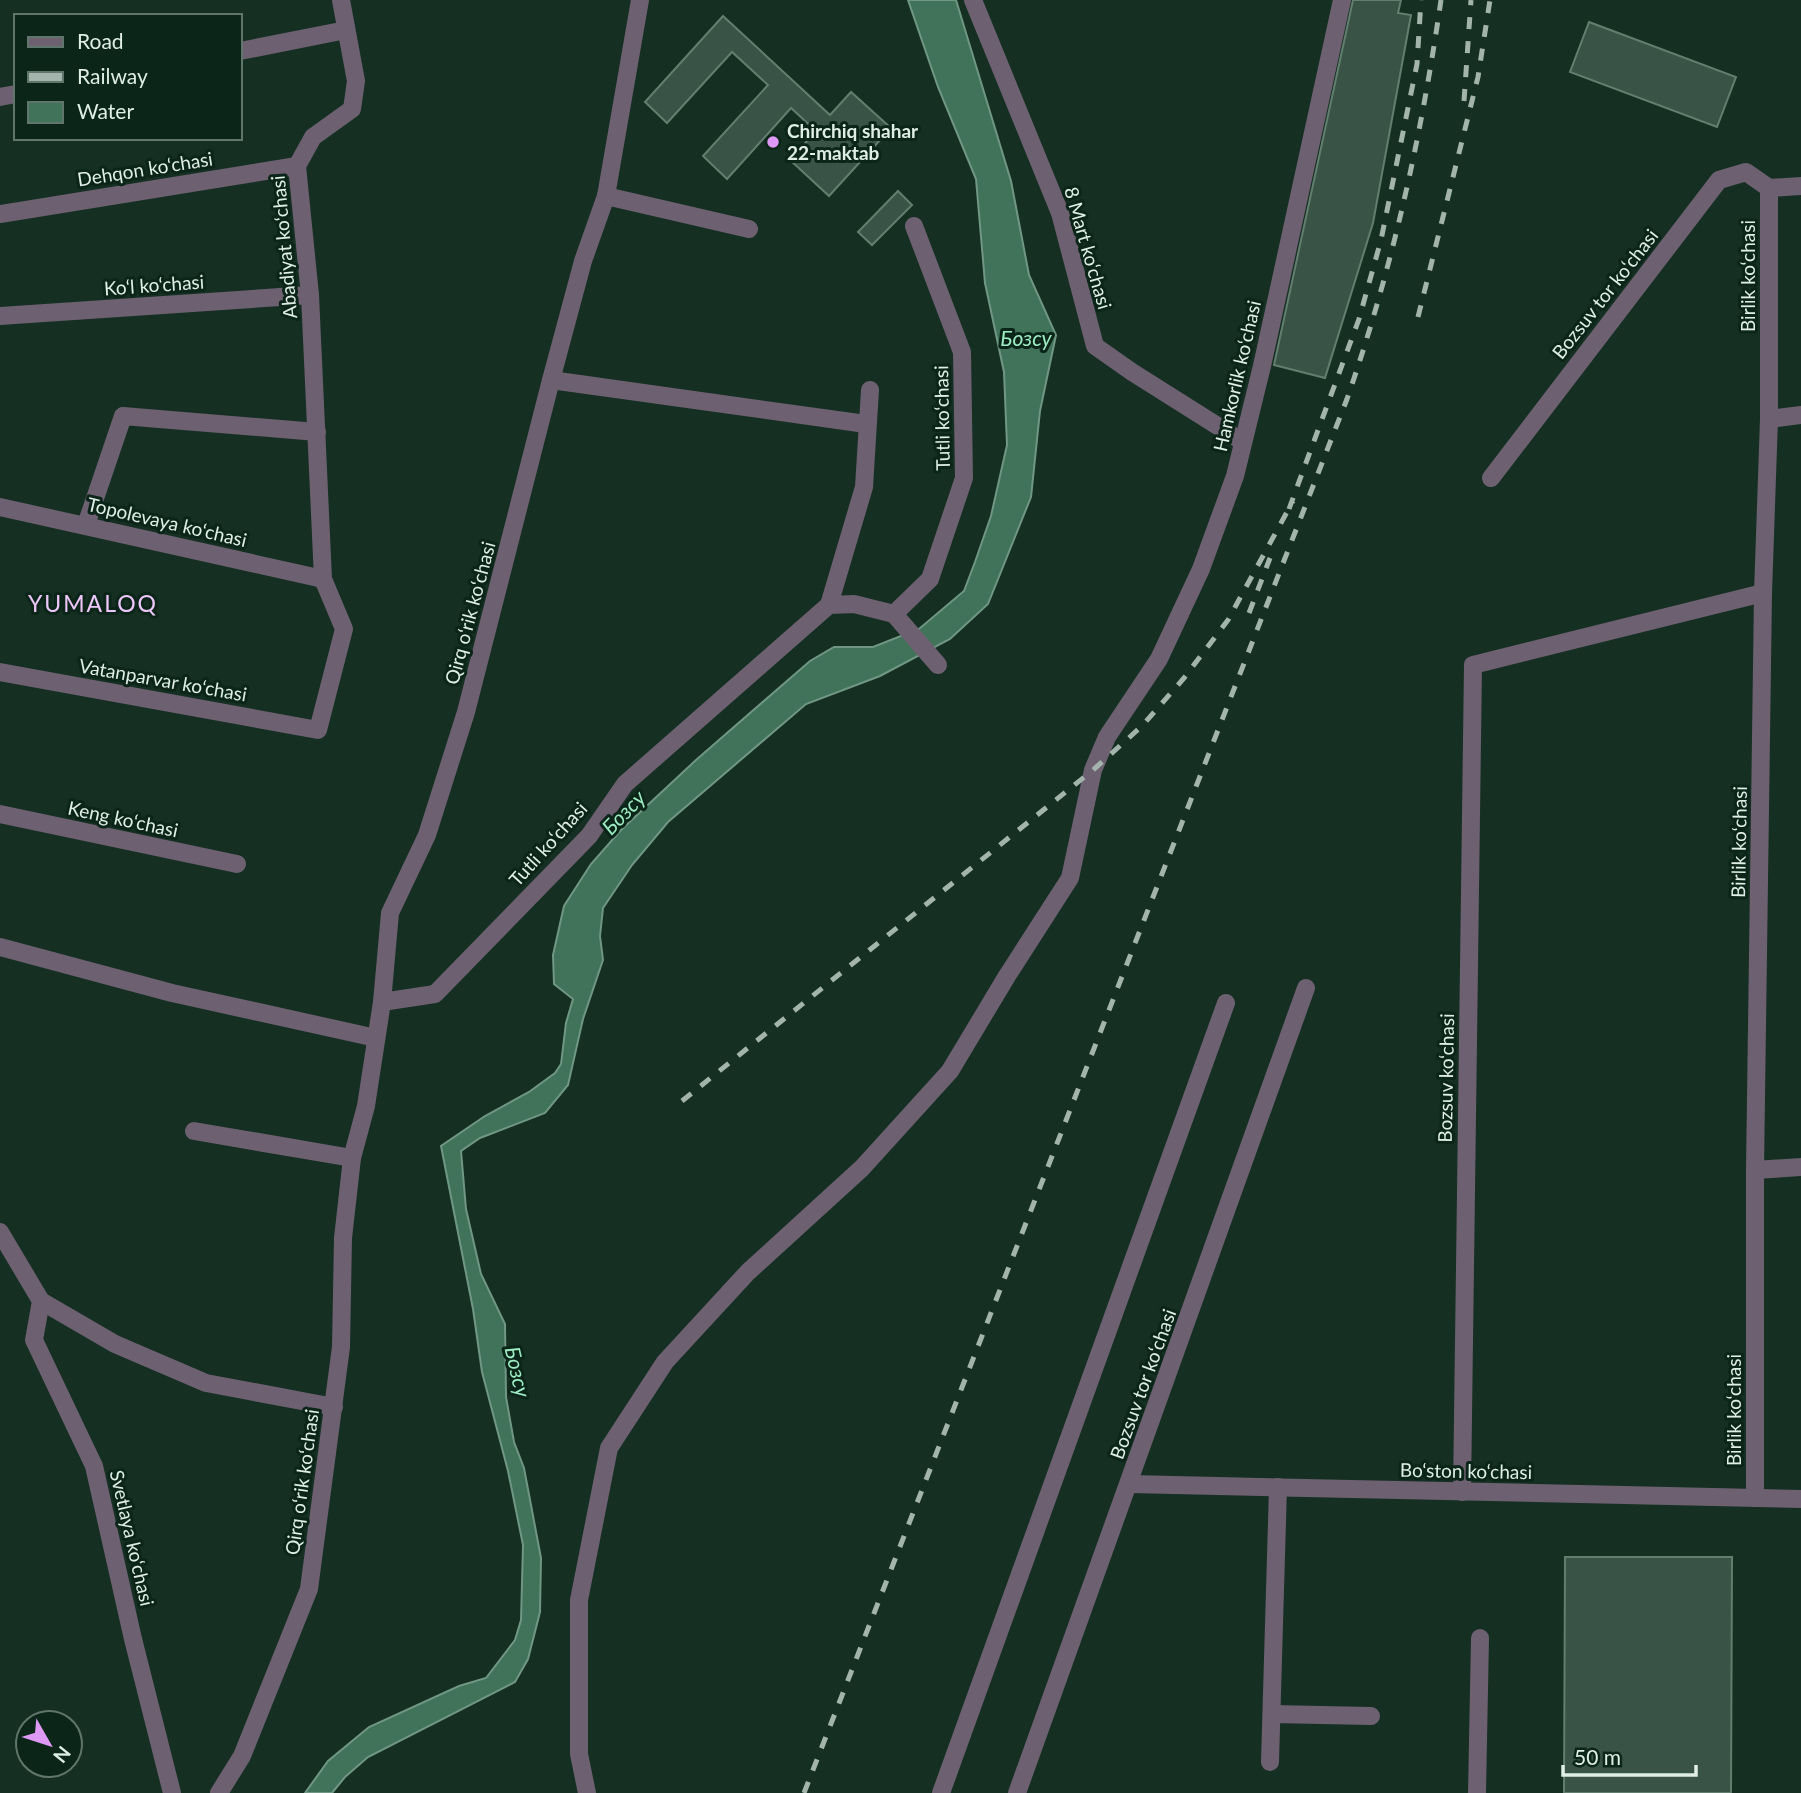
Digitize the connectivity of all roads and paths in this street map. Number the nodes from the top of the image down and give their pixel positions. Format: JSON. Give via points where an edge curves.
{"nodes":[{"id":1,"x":341,"y":0,"type":"edge"},
{"id":2,"x":640,"y":0,"type":"edge"},
{"id":3,"x":973,"y":0,"type":"edge"},
{"id":4,"x":1342,"y":0,"type":"edge"},
{"id":5,"x":346,"y":30,"type":"junction"},
{"id":6,"x":242,"y":51,"type":"edge"},
{"id":7,"x":297,"y":166,"type":"junction"},
{"id":8,"x":1801,"y":186,"type":"edge"},
{"id":9,"x":1769,"y":188,"type":"junction"},
{"id":10,"x":606,"y":196,"type":"junction"},
{"id":11,"x":0,"y":214,"type":"edge"},
{"id":12,"x":914,"y":226,"type":"dead end"},
{"id":13,"x":749,"y":229,"type":"dead end"},
{"id":14,"x":310,"y":296,"type":"junction"},
{"id":15,"x":0,"y":316,"type":"edge"},
{"id":16,"x":551,"y":380,"type":"junction"},
{"id":17,"x":870,"y":390,"type":"dead end"},
{"id":18,"x":1801,"y":415,"type":"edge"},
{"id":19,"x":1769,"y":419,"type":"junction"},
{"id":20,"x":866,"y":424,"type":"junction"},
{"id":21,"x":317,"y":432,"type":"junction"},
{"id":22,"x":1243,"y":442,"type":"junction"},
{"id":23,"x":1491,"y":478,"type":"dead end"},
{"id":24,"x":0,"y":507,"type":"edge"},
{"id":25,"x":86,"y":525,"type":"junction"},
{"id":26,"x":323,"y":579,"type":"junction"},
{"id":27,"x":1763,"y":593,"type":"junction"},
{"id":28,"x":829,"y":605,"type":"junction"},
{"id":29,"x":894,"y":614,"type":"junction"},
{"id":30,"x":938,"y":665,"type":"dead end"},
{"id":31,"x":0,"y":672,"type":"edge"},
{"id":32,"x":318,"y":730,"type":"joint"},
{"id":33,"x":0,"y":814,"type":"edge"},
{"id":34,"x":237,"y":864,"type":"dead end"},
{"id":35,"x":0,"y":947,"type":"edge"},
{"id":36,"x":1306,"y":989,"type":"dead end"},
{"id":37,"x":382,"y":1002,"type":"junction"},
{"id":38,"x":1226,"y":1003,"type":"dead end"},
{"id":39,"x":376,"y":1038,"type":"junction"},
{"id":40,"x":194,"y":1131,"type":"dead end"},
{"id":41,"x":352,"y":1158,"type":"junction"},
{"id":42,"x":1801,"y":1167,"type":"edge"},
{"id":43,"x":1755,"y":1170,"type":"junction"},
{"id":44,"x":0,"y":1232,"type":"edge"},
{"id":45,"x":41,"y":1301,"type":"junction"},
{"id":46,"x":334,"y":1407,"type":"junction"},
{"id":47,"x":1130,"y":1484,"type":"junction"},
{"id":48,"x":1278,"y":1488,"type":"junction"},
{"id":49,"x":1462,"y":1492,"type":"junction"},
{"id":50,"x":1755,"y":1498,"type":"junction"},
{"id":51,"x":1801,"y":1499,"type":"edge"},
{"id":52,"x":1480,"y":1638,"type":"dead end"},
{"id":53,"x":1272,"y":1714,"type":"junction"},
{"id":54,"x":1371,"y":1716,"type":"dead end"},
{"id":55,"x":1270,"y":1762,"type":"dead end"},
{"id":56,"x":173,"y":1793,"type":"edge"},
{"id":57,"x":219,"y":1793,"type":"edge"},
{"id":58,"x":587,"y":1793,"type":"edge"},
{"id":59,"x":941,"y":1793,"type":"edge"},
{"id":60,"x":1017,"y":1793,"type":"edge"},
{"id":61,"x":1477,"y":1793,"type":"edge"}],
"edges":[{"from":1,"to":5,"type":"street","name":"Abadiyat ko‘chasi"},
{"from":2,"to":10,"type":"street","name":"Qirq o‘rik ko‘chasi"},
{"from":3,"to":22,"type":"street","name":"8 Mart ko‘chasi","via":[[1060,213],[1095,346]]},
{"from":4,"to":22,"type":"street","name":"Hamkorlik ko‘chasi"},
{"from":5,"to":6,"type":"street"},
{"from":5,"to":7,"type":"street","name":"Abadiyat ko‘chasi","via":[[356,80],[352,109],[313,137]]},
{"from":7,"to":11,"type":"street","name":"Dehqon ko‘chasi"},
{"from":7,"to":14,"type":"street","name":"Abadiyat ko‘chasi"},
{"from":8,"to":9,"type":"street"},
{"from":9,"to":19,"type":"street","name":"Birlik ko‘chasi"},
{"from":9,"to":23,"type":"street","name":"Bozsuv tor ko‘chasi","via":[[1746,172],[1719,180]]},
{"from":10,"to":13,"type":"street"},
{"from":10,"to":16,"type":"street","name":"Qirq o‘rik ko‘chasi"},
{"from":12,"to":29,"type":"street","name":"Tutli ko‘chasi","via":[[962,352],[964,478],[930,579]]},
{"from":14,"to":15,"type":"street","name":"Ko‘l ko‘chasi"},
{"from":14,"to":21,"type":"street","name":"Abadiyat ko‘chasi"},
{"from":16,"to":20,"type":"street"},
{"from":16,"to":37,"type":"street","name":"Qirq o‘rik ko‘chasi","via":[[466,712],[427,835],[390,913]]},
{"from":17,"to":20,"type":"street"},
{"from":18,"to":19,"type":"street"},
{"from":19,"to":27,"type":"street","name":"Birlik ko‘chasi"},
{"from":20,"to":28,"type":"street","via":[[863,487]]},
{"from":21,"to":25,"type":"street","via":[[123,415]]},
{"from":21,"to":26,"type":"street","name":"Abadiyat ko‘chasi"},
{"from":22,"to":58,"type":"street","name":"Hamkorlik ko‘chasi","via":[[1201,569],[1158,659],[1107,737],[1093,770],[1070,878],[950,1071],[862,1168],[748,1272],[665,1362],[609,1448],[579,1600],[579,1754]]},
{"from":24,"to":25,"type":"street","name":"Topolevaya ko‘chasi"},
{"from":25,"to":26,"type":"street","name":"Topolevaya ko‘chasi"},
{"from":26,"to":32,"type":"street","name":"Abadiyat ko‘chasi","via":[[344,629]]},
{"from":27,"to":43,"type":"street","name":"Birlik ko‘chasi"},
{"from":27,"to":49,"type":"street","name":"Bozsuv ko‘chasi","via":[[1473,665]]},
{"from":28,"to":29,"type":"street","via":[[854,604]]},
{"from":28,"to":37,"type":"street","name":"Tutli ko‘chasi","via":[[625,784],[589,836],[435,993]]},
{"from":29,"to":30,"type":"street"},
{"from":31,"to":32,"type":"street","name":"Vatanparvar ko‘chasi"},
{"from":33,"to":34,"type":"street","name":"Keng ko‘chasi"},
{"from":35,"to":39,"type":"street","via":[[172,993]]},
{"from":36,"to":47,"type":"street","name":"Bozsuv tor ko‘chasi"},
{"from":37,"to":39,"type":"street","name":"Qirq o‘rik ko‘chasi"},
{"from":38,"to":59,"type":"street"},
{"from":39,"to":41,"type":"street","name":"Qirq o‘rik ko‘chasi","via":[[366,1106]]},
{"from":40,"to":41,"type":"street"},
{"from":41,"to":46,"type":"street","name":"Qirq o‘rik ko‘chasi"},
{"from":42,"to":43,"type":"street"},
{"from":43,"to":50,"type":"street","name":"Birlik ko‘chasi"},
{"from":44,"to":45,"type":"street"},
{"from":45,"to":46,"type":"street","via":[[115,1344],[206,1382]]},
{"from":45,"to":56,"type":"street","name":"Svetlaya ko‘chasi","via":[[34,1340],[94,1466]]},
{"from":46,"to":57,"type":"street","name":"Qirq o‘rik ko‘chasi","via":[[309,1589],[242,1756]]},
{"from":47,"to":48,"type":"street","name":"Bo‘ston ko‘chasi"},
{"from":47,"to":60,"type":"street","name":"Bozsuv tor ko‘chasi"},
{"from":48,"to":49,"type":"street","name":"Bo‘ston ko‘chasi"},
{"from":48,"to":53,"type":"street"},
{"from":49,"to":50,"type":"street","name":"Bo‘ston ko‘chasi"},
{"from":50,"to":51,"type":"street","name":"Bo‘ston ko‘chasi"},
{"from":52,"to":61,"type":"street"},
{"from":53,"to":54,"type":"street"},
{"from":53,"to":55,"type":"street"}]}
